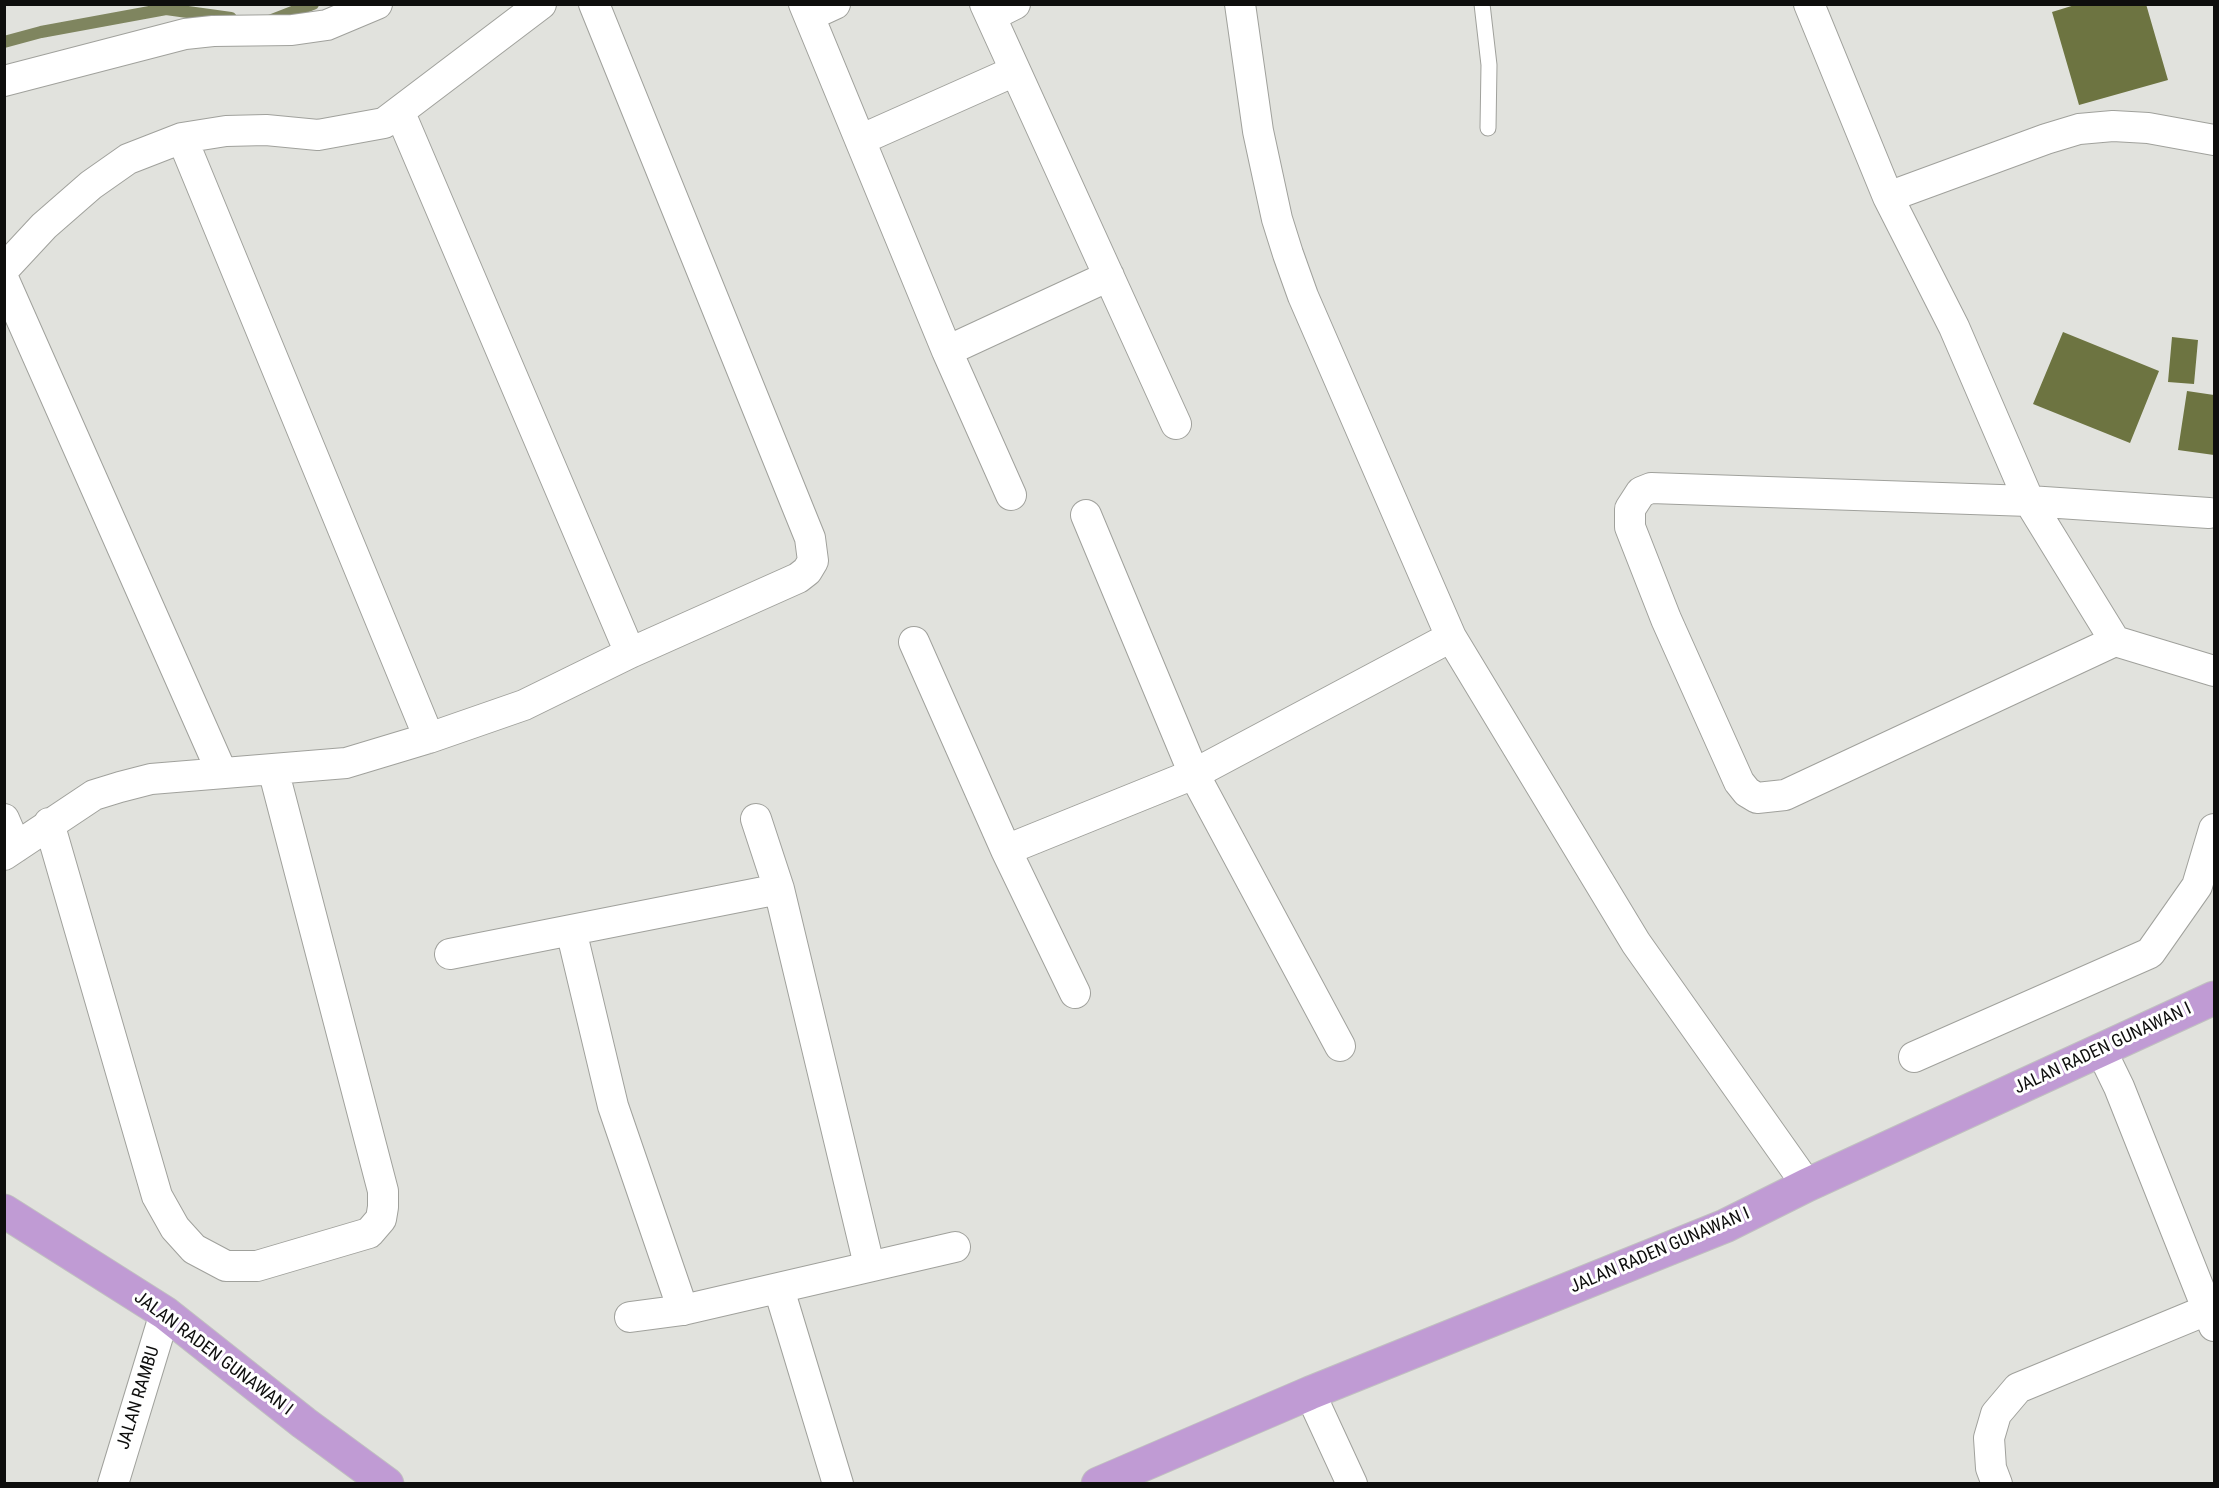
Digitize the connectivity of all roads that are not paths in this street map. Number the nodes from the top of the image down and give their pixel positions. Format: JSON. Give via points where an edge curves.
{"nodes":[{"id":1,"x":377,"y":4,"type":"edge"},
{"id":2,"x":541,"y":4,"type":"edge"},
{"id":3,"x":594,"y":4,"type":"edge"},
{"id":4,"x":1240,"y":4,"type":"edge"},
{"id":5,"x":1482,"y":4,"type":"edge"},
{"id":6,"x":1809,"y":4,"type":"edge"},
{"id":7,"x":816,"y":8,"type":"edge"},
{"id":8,"x":997,"y":8,"type":"edge"},
{"id":9,"x":7,"y":68,"type":"edge"},
{"id":10,"x":1015,"y":71,"type":"junction"},
{"id":11,"x":400,"y":113,"type":"junction"},
{"id":12,"x":1488,"y":128,"type":"dead end"},
{"id":13,"x":183,"y":138,"type":"junction"},
{"id":14,"x":860,"y":140,"type":"junction"},
{"id":15,"x":2214,"y":140,"type":"edge"},
{"id":16,"x":1888,"y":197,"type":"junction"},
{"id":17,"x":4,"y":269,"type":"edge"},
{"id":18,"x":1109,"y":276,"type":"junction"},
{"id":19,"x":4,"y":280,"type":"edge"},
{"id":20,"x":947,"y":351,"type":"junction"},
{"id":21,"x":1176,"y":424,"type":"dead end"},
{"id":22,"x":1011,"y":495,"type":"dead end"},
{"id":23,"x":2029,"y":501,"type":"junction"},
{"id":24,"x":2209,"y":513,"type":"dead end"},
{"id":25,"x":1086,"y":515,"type":"dead end"},
{"id":26,"x":1451,"y":637,"type":"junction"},
{"id":27,"x":2115,"y":641,"type":"junction"},
{"id":28,"x":914,"y":642,"type":"dead end"},
{"id":29,"x":630,"y":653,"type":"junction"},
{"id":30,"x":2214,"y":671,"type":"edge"},
{"id":31,"x":429,"y":738,"type":"junction"},
{"id":32,"x":273,"y":769,"type":"junction"},
{"id":33,"x":222,"y":773,"type":"junction"},
{"id":34,"x":1194,"y":774,"type":"junction"},
{"id":35,"x":4,"y":819,"type":"edge"},
{"id":36,"x":756,"y":819,"type":"dead end"},
{"id":37,"x":49,"y":824,"type":"junction"},
{"id":38,"x":2214,"y":829,"type":"edge"},
{"id":39,"x":1006,"y":850,"type":"junction"},
{"id":40,"x":10,"y":851,"type":"edge"},
{"id":41,"x":779,"y":889,"type":"junction"},
{"id":42,"x":571,"y":930,"type":"junction"},
{"id":43,"x":450,"y":954,"type":"dead end"},
{"id":44,"x":1075,"y":993,"type":"dead end"},
{"id":45,"x":2214,"y":998,"type":"edge"},
{"id":46,"x":1340,"y":1046,"type":"dead end"},
{"id":47,"x":2102,"y":1050,"type":"junction"},
{"id":48,"x":1914,"y":1057,"type":"dead end"},
{"id":49,"x":1807,"y":1185,"type":"junction"},
{"id":50,"x":4,"y":1211,"type":"edge"},
{"id":51,"x":955,"y":1247,"type":"dead end"},
{"id":52,"x":869,"y":1265,"type":"junction"},
{"id":53,"x":779,"y":1289,"type":"junction"},
{"id":54,"x":682,"y":1310,"type":"junction"},
{"id":55,"x":165,"y":1313,"type":"junction"},
{"id":56,"x":2212,"y":1314,"type":"edge"},
{"id":57,"x":630,"y":1317,"type":"dead end"},
{"id":58,"x":1310,"y":1393,"type":"junction"},
{"id":59,"x":113,"y":1484,"type":"edge"},
{"id":60,"x":387,"y":1484,"type":"edge"},
{"id":61,"x":838,"y":1484,"type":"edge"},
{"id":62,"x":1098,"y":1484,"type":"edge"},
{"id":63,"x":1352,"y":1484,"type":"edge"},
{"id":64,"x":1997,"y":1484,"type":"edge"}],
"edges":[{"from":1,"to":9,"type":"street","via":[[327,25],[284,31],[185,34]]},
{"from":2,"to":11,"type":"street"},
{"from":3,"to":29,"type":"street","via":[[813,550],[813,561],[798,578]]},
{"from":4,"to":26,"type":"street","via":[[1258,131],[1288,254]]},
{"from":5,"to":12,"type":"lane","via":[[1489,65]]},
{"from":6,"to":16,"type":"street"},
{"from":7,"to":14,"type":"street"},
{"from":8,"to":10,"type":"street"},
{"from":10,"to":14,"type":"street"},
{"from":10,"to":18,"type":"street"},
{"from":11,"to":13,"type":"street","via":[[384,123],[318,135],[266,130]]},
{"from":11,"to":29,"type":"street"},
{"from":13,"to":17,"type":"street","via":[[128,159],[91,184]]},
{"from":13,"to":31,"type":"street"},
{"from":14,"to":20,"type":"street"},
{"from":15,"to":16,"type":"street","via":[[2148,128],[2079,129]]},
{"from":16,"to":23,"type":"street","via":[[1954,327]]},
{"from":18,"to":20,"type":"street"},
{"from":18,"to":21,"type":"street"},
{"from":19,"to":33,"type":"street"},
{"from":20,"to":22,"type":"street"},
{"from":23,"to":24,"type":"street"},
{"from":23,"to":27,"type":"street"},
{"from":23,"to":27,"type":"street","via":[[1651,488],[1635,499],[1630,509],[1630,526],[1666,619],[1739,782],[1757,798],[1785,795]]},
{"from":25,"to":34,"type":"street"},
{"from":26,"to":34,"type":"street"},
{"from":26,"to":49,"type":"street","via":[[1636,943]]},
{"from":27,"to":30,"type":"street"},
{"from":28,"to":39,"type":"street"},
{"from":29,"to":31,"type":"street","via":[[524,705]]},
{"from":31,"to":32,"type":"street","via":[[346,763]]},
{"from":32,"to":33,"type":"street"},
{"from":32,"to":37,"type":"street","via":[[383,1191],[383,1207],[381,1220],[369,1233],[257,1266],[226,1266],[194,1249],[175,1228],[157,1196]]},
{"from":33,"to":37,"type":"street","via":[[151,779],[120,787],[94,795]]},
{"from":34,"to":39,"type":"street"},
{"from":34,"to":46,"type":"street"},
{"from":35,"to":40,"type":"street"},
{"from":36,"to":41,"type":"street"},
{"from":37,"to":40,"type":"street"},
{"from":38,"to":48,"type":"street","via":[[2197,886],[2150,953]]},
{"from":39,"to":44,"type":"street"},
{"from":41,"to":42,"type":"street"},
{"from":41,"to":52,"type":"street"},
{"from":42,"to":43,"type":"street"},
{"from":42,"to":54,"type":"street","via":[[613,1106]]},
{"from":45,"to":47,"type":"highway","name":"JALAN RADEN GUNAWAN I"},
{"from":47,"to":49,"type":"highway","name":"JALAN RADEN GUNAWAN I"},
{"from":47,"to":56,"type":"street"},
{"from":49,"to":58,"type":"highway","name":"JALAN RADEN GUNAWAN I","via":[[1725,1226]]},
{"from":50,"to":55,"type":"highway","name":"JALAN RADEN GUNAWAN I"},
{"from":51,"to":52,"type":"street"},
{"from":52,"to":53,"type":"street"},
{"from":53,"to":54,"type":"street"},
{"from":53,"to":61,"type":"street"},
{"from":54,"to":57,"type":"street"},
{"from":55,"to":59,"type":"street","name":"JALAN RAMBU"},
{"from":55,"to":60,"type":"highway","name":"JALAN RADEN GUNAWAN I"},
{"from":56,"to":64,"type":"street","via":[[2018,1388],[1996,1414],[1989,1438],[1991,1468]]},
{"from":58,"to":62,"type":"highway","name":"JALAN RADEN GUNAWAN I"},
{"from":58,"to":63,"type":"street"}]}
